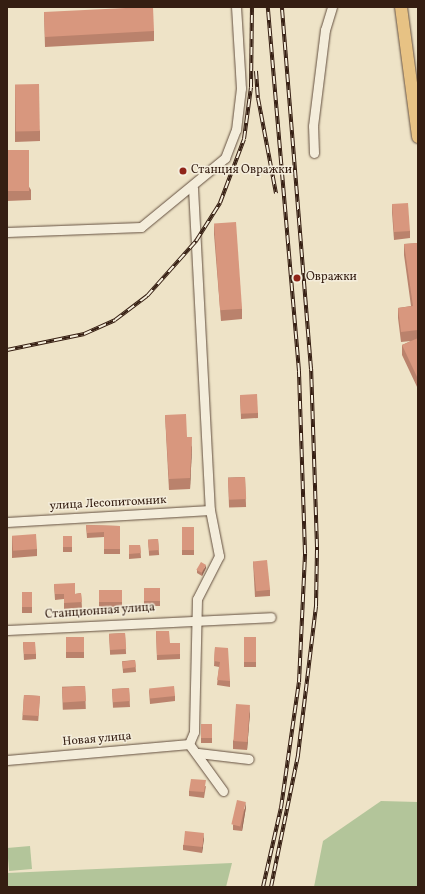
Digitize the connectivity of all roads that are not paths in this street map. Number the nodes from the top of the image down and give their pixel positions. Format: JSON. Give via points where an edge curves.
{"nodes":[{"id":1,"x":236,"y":7,"type":"edge"},
{"id":2,"x":332,"y":7,"type":"edge"},
{"id":3,"x":401,"y":7,"type":"edge"},
{"id":4,"x":418,"y":137,"type":"edge"},
{"id":5,"x":314,"y":153,"type":"dead end"},
{"id":6,"x":192,"y":188,"type":"junction"},
{"id":7,"x":7,"y":232,"type":"edge"},
{"id":8,"x":210,"y":510,"type":"junction"},
{"id":9,"x":7,"y":522,"type":"edge"},
{"id":10,"x":271,"y":617,"type":"dead end"},
{"id":11,"x":196,"y":618,"type":"junction"},
{"id":12,"x":7,"y":630,"type":"edge"},
{"id":13,"x":188,"y":744,"type":"junction"},
{"id":14,"x":198,"y":753,"type":"junction"},
{"id":15,"x":249,"y":759,"type":"dead end"},
{"id":16,"x":7,"y":760,"type":"edge"},
{"id":17,"x":223,"y":791,"type":"dead end"}],
"edges":[{"from":1,"to":6,"type":"street","via":[[241,63],[236,130],[225,158]]},
{"from":2,"to":5,"type":"street","via":[[326,30],[313,126]]},
{"from":3,"to":4,"type":"main road"},
{"from":6,"to":7,"type":"street","via":[[141,227]]},
{"from":6,"to":8,"type":"street"},
{"from":8,"to":9,"type":"street","name":"улица Лесопитомник"},
{"from":8,"to":11,"type":"street","via":[[218,556],[197,599]]},
{"from":10,"to":11,"type":"street","name":"Станционная улица"},
{"from":11,"to":12,"type":"street","name":"Станционная улица"},
{"from":11,"to":13,"type":"street","via":[[194,732]]},
{"from":13,"to":14,"type":"street"},
{"from":13,"to":16,"type":"street","name":"Новая улица"},
{"from":14,"to":15,"type":"street"},
{"from":14,"to":17,"type":"street"}]}
